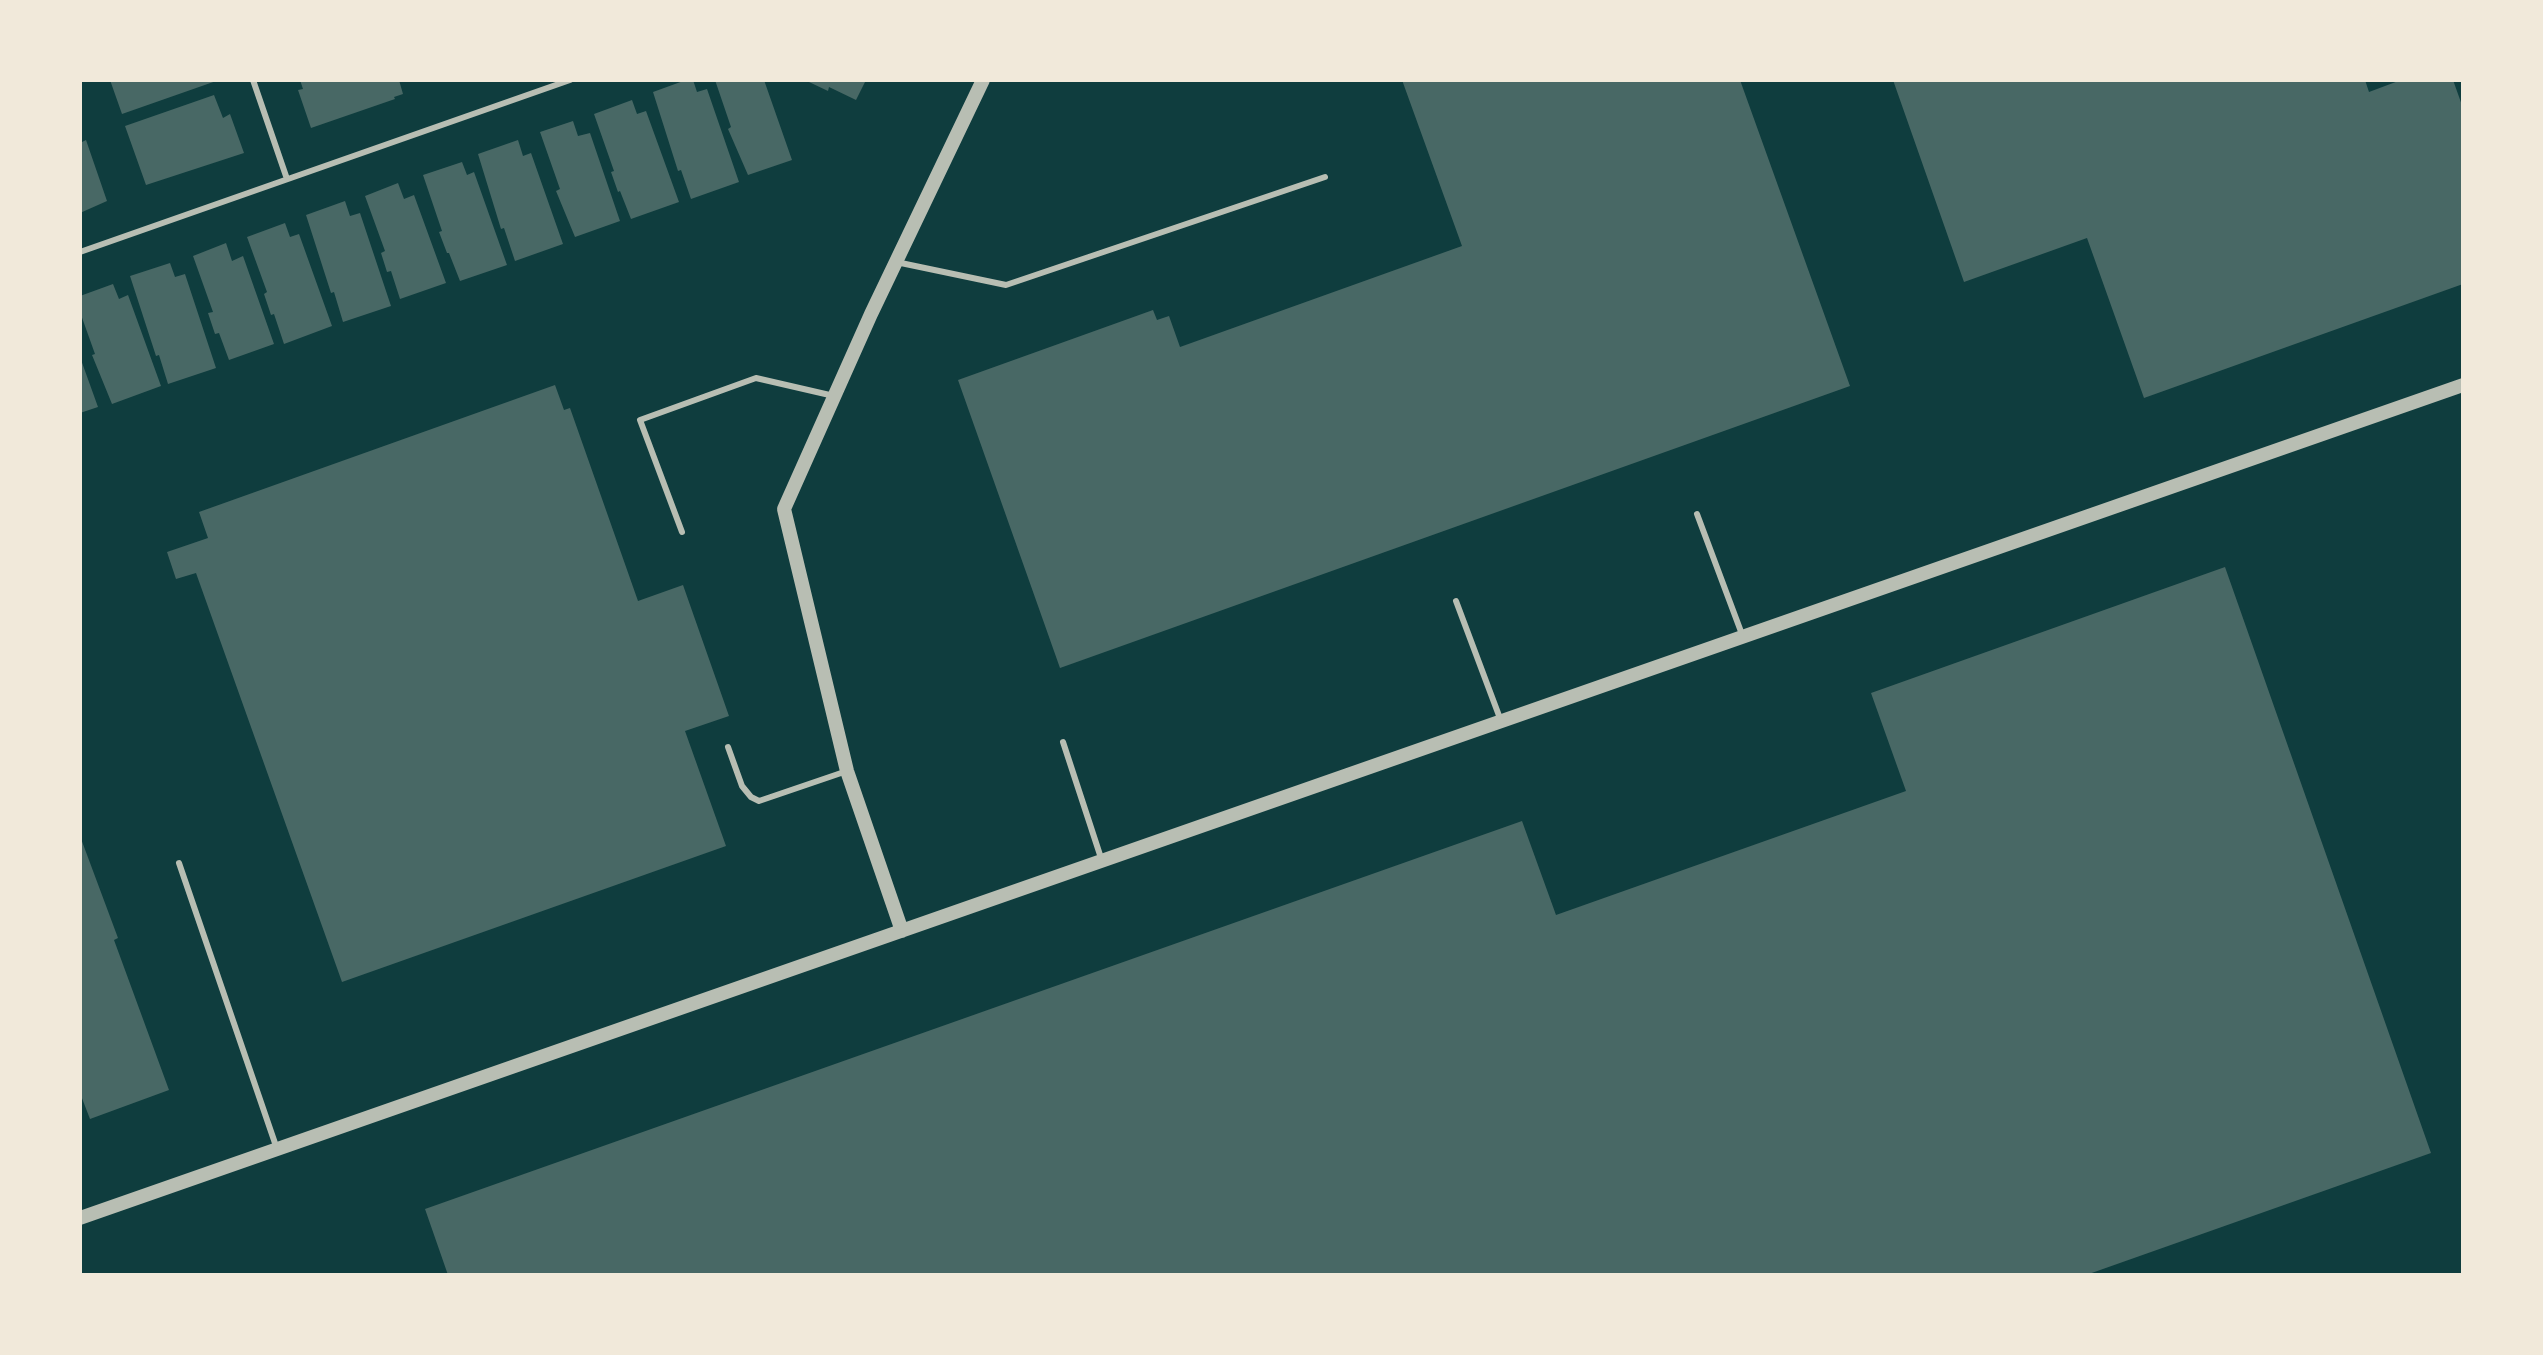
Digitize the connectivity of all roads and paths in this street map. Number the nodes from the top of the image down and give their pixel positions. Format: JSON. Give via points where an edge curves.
{"nodes":[{"id":1,"x":253,"y":80,"type":"edge"},
{"id":2,"x":570,"y":80,"type":"edge"},
{"id":3,"x":983,"y":80,"type":"edge"},
{"id":4,"x":1325,"y":177,"type":"dead end"},
{"id":5,"x":287,"y":179,"type":"junction"},
{"id":6,"x":80,"y":252,"type":"edge"},
{"id":7,"x":896,"y":262,"type":"junction"},
{"id":8,"x":2463,"y":385,"type":"edge"},
{"id":9,"x":834,"y":396,"type":"junction"},
{"id":10,"x":1697,"y":514,"type":"dead end"},
{"id":11,"x":682,"y":532,"type":"dead end"},
{"id":12,"x":1456,"y":601,"type":"dead end"},
{"id":13,"x":1743,"y":637,"type":"junction"},
{"id":14,"x":1501,"y":721,"type":"junction"},
{"id":15,"x":1063,"y":742,"type":"dead end"},
{"id":16,"x":728,"y":747,"type":"dead end"},
{"id":17,"x":847,"y":771,"type":"junction"},
{"id":18,"x":1102,"y":861,"type":"junction"},
{"id":19,"x":179,"y":863,"type":"dead end"},
{"id":20,"x":902,"y":931,"type":"junction"},
{"id":21,"x":277,"y":1149,"type":"junction"},
{"id":22,"x":80,"y":1218,"type":"edge"}],
"edges":[{"from":1,"to":5,"type":"lane"},
{"from":2,"to":5,"type":"lane"},
{"from":3,"to":7,"type":"street"},
{"from":4,"to":7,"type":"lane","via":[[1006,285]]},
{"from":5,"to":6,"type":"lane"},
{"from":7,"to":9,"type":"street"},
{"from":8,"to":13,"type":"street"},
{"from":9,"to":11,"type":"lane","via":[[756,378],[640,420]]},
{"from":9,"to":17,"type":"street","via":[[784,509]]},
{"from":10,"to":13,"type":"lane"},
{"from":12,"to":14,"type":"lane"},
{"from":13,"to":14,"type":"street"},
{"from":14,"to":18,"type":"street"},
{"from":15,"to":18,"type":"lane"},
{"from":16,"to":17,"type":"lane","via":[[742,786],[759,801]]},
{"from":17,"to":20,"type":"street"},
{"from":18,"to":20,"type":"street"},
{"from":19,"to":21,"type":"lane"},
{"from":20,"to":21,"type":"street"},
{"from":21,"to":22,"type":"street"}]}
